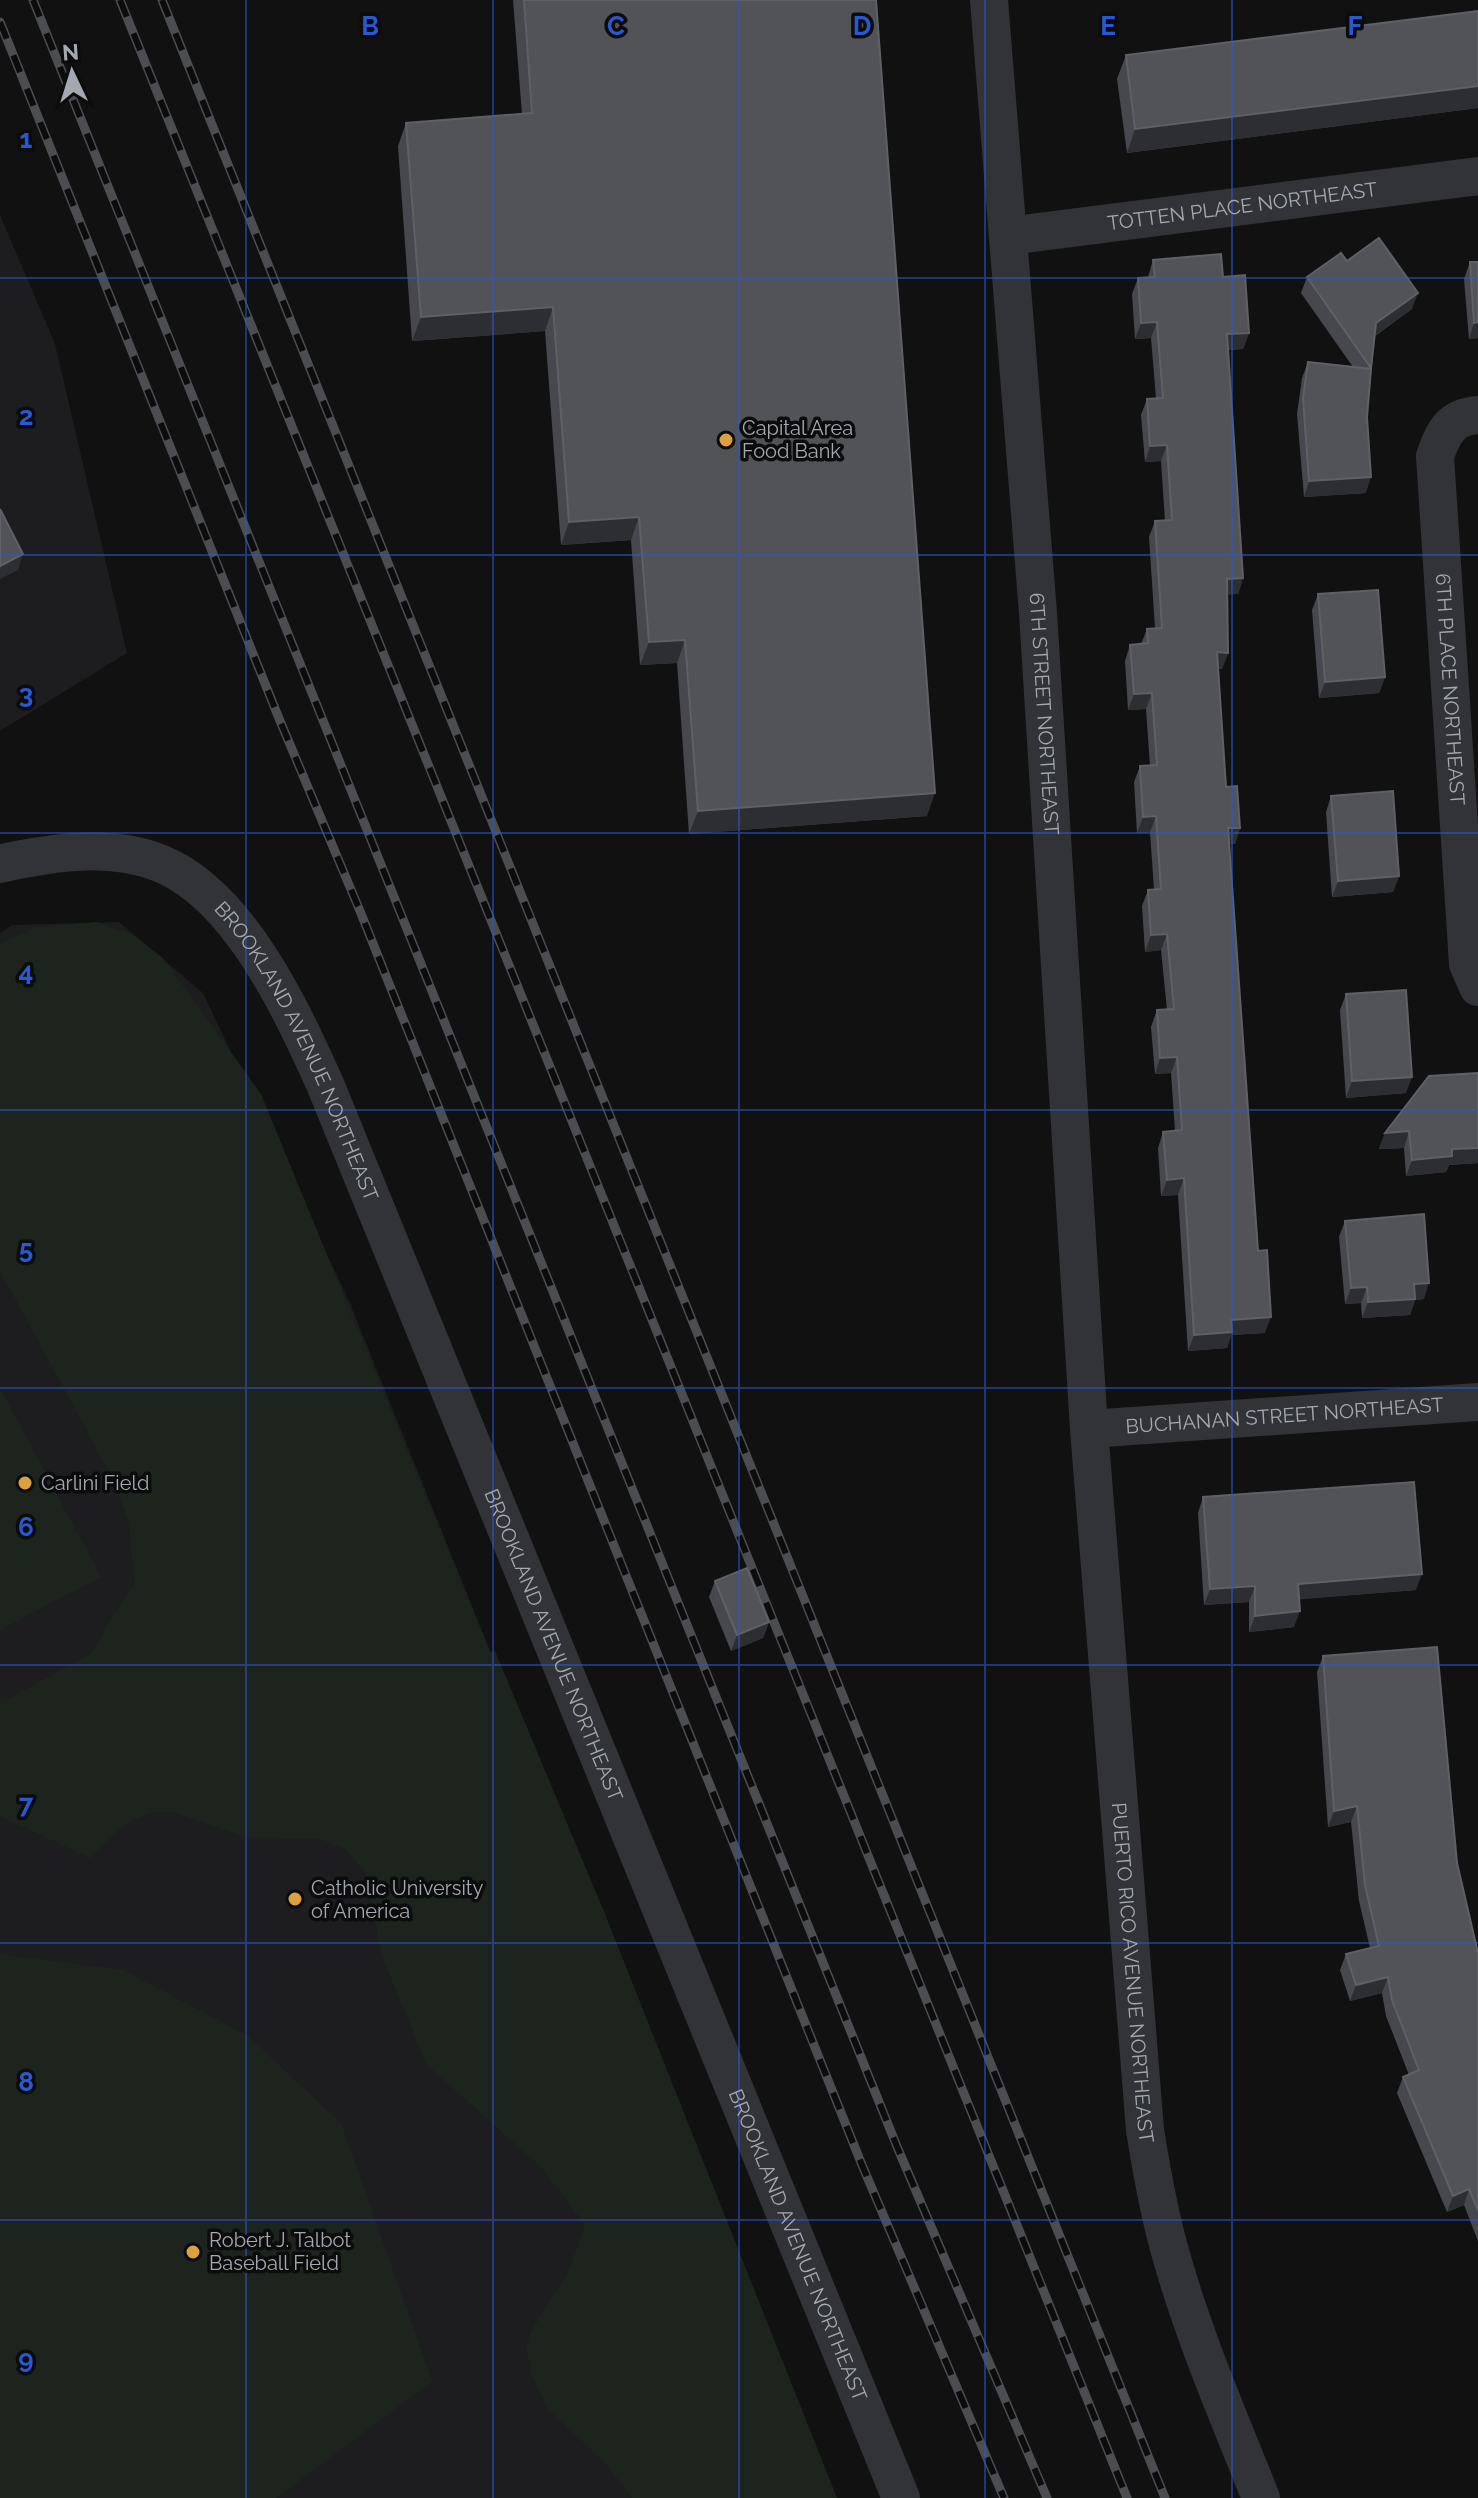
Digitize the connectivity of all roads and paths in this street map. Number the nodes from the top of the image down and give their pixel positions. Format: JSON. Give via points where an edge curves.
{"nodes":[{"id":1,"x":989,"y":0,"type":"edge"},
{"id":2,"x":1478,"y":176,"type":"edge"},
{"id":3,"x":1008,"y":236,"type":"junction"},
{"id":4,"x":1478,"y":415,"type":"edge"},
{"id":5,"x":0,"y":864,"type":"edge"},
{"id":6,"x":1478,"y":987,"type":"edge"},
{"id":7,"x":1478,"y":1402,"type":"edge"},
{"id":8,"x":1089,"y":1429,"type":"junction"},
{"id":9,"x":901,"y":2498,"type":"edge"},
{"id":10,"x":1261,"y":2498,"type":"edge"}],
"edges":[{"from":1,"to":3,"type":"street","name":"6TH STREET NORTHEAST"},
{"from":2,"to":3,"type":"street","name":"TOTTEN PLACE NORTHEAST"},
{"from":3,"to":8,"type":"street","name":"6TH STREET NORTHEAST","via":[[1038,613]]},
{"from":4,"to":6,"type":"street","name":"6TH PLACE NORTHEAST","via":[[1466,416],[1444,431],[1435,456],[1468,964]]},
{"from":5,"to":9,"type":"street","name":"BROOKLAND AVENUE NORTHEAST","via":[[74,852],[127,854],[171,868],[233,921],[263,962],[317,1067]]},
{"from":7,"to":8,"type":"street","name":"BUCHANAN STREET NORTHEAST"},
{"from":8,"to":10,"type":"street","name":"PUERTO RICO AVENUE NORTHEAST","via":[[1145,2130],[1154,2186],[1173,2264]]}]}
